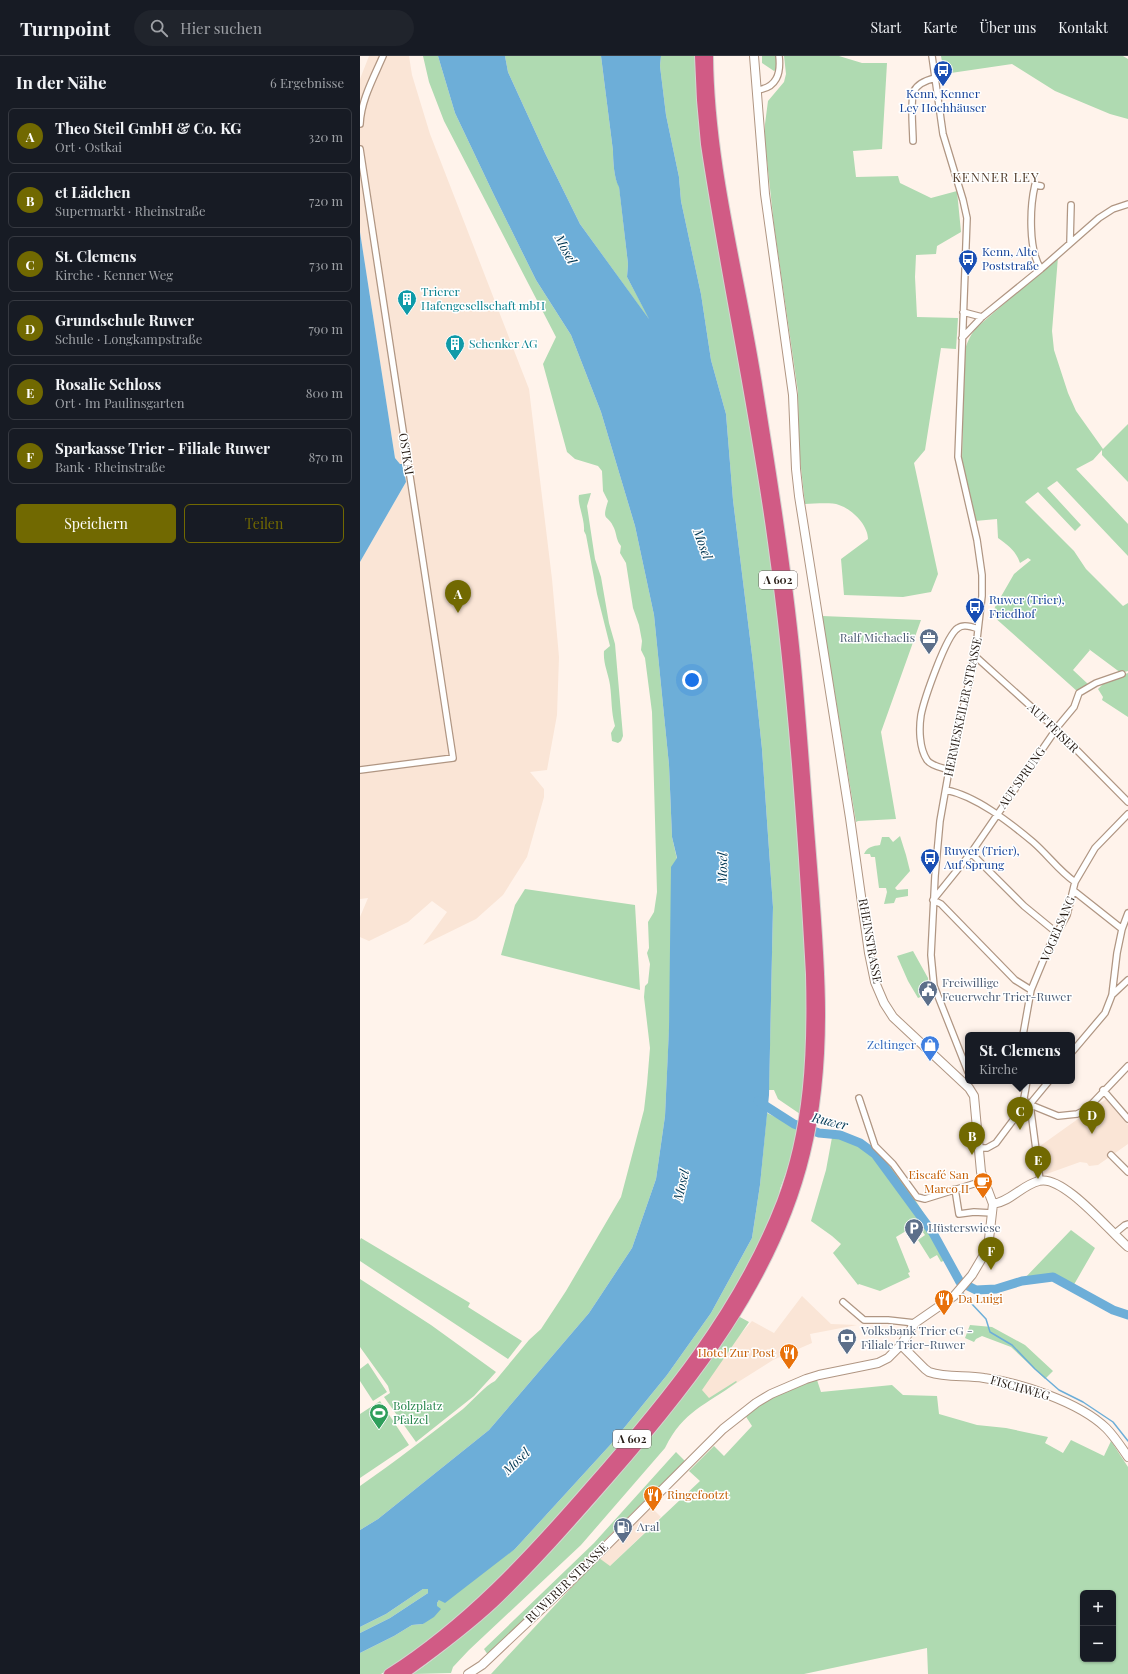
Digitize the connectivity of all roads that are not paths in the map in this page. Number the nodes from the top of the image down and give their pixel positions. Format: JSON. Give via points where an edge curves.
{"nodes":[{"id":1,"x":384,"y":56,"type":"edge"},
{"id":2,"x":700,"y":56,"type":"edge"},
{"id":3,"x":708,"y":56,"type":"edge"},
{"id":4,"x":754,"y":56,"type":"edge"},
{"id":5,"x":780,"y":56,"type":"edge"},
{"id":6,"x":932,"y":56,"type":"edge"},
{"id":7,"x":935,"y":78,"type":"junction"},
{"id":8,"x":757,"y":90,"type":"junction"},
{"id":9,"x":360,"y":124,"type":"edge"},
{"id":10,"x":913,"y":141,"type":"dead end"},
{"id":11,"x":360,"y":149,"type":"edge"},
{"id":12,"x":1040,"y":186,"type":"dead end"},
{"id":13,"x":1128,"y":204,"type":"edge"},
{"id":14,"x":1071,"y":205,"type":"dead end"},
{"id":15,"x":1070,"y":243,"type":"junction"},
{"id":16,"x":1041,"y":269,"type":"junction"},
{"id":17,"x":963,"y":312,"type":"junction"},
{"id":18,"x":982,"y":317,"type":"junction"},
{"id":19,"x":962,"y":338,"type":"junction"},
{"id":20,"x":978,"y":629,"type":"junction"},
{"id":21,"x":975,"y":656,"type":"junction"},
{"id":22,"x":1122,"y":674,"type":"dead end"},
{"id":23,"x":1056,"y":730,"type":"junction"},
{"id":24,"x":360,"y":770,"type":"edge"},
{"id":25,"x":949,"y":770,"type":"junction"},
{"id":26,"x":946,"y":790,"type":"junction"},
{"id":27,"x":1128,"y":802,"type":"edge"},
{"id":28,"x":1128,"y":814,"type":"edge"},
{"id":29,"x":997,"y":815,"type":"junction"},
{"id":30,"x":971,"y":853,"type":"junction"},
{"id":31,"x":1076,"y":882,"type":"junction"},
{"id":32,"x":1074,"y":891,"type":"junction"},
{"id":33,"x":933,"y":900,"type":"junction"},
{"id":34,"x":1128,"y":913,"type":"edge"},
{"id":35,"x":1122,"y":929,"type":"junction"},
{"id":36,"x":1057,"y":933,"type":"junction"},
{"id":37,"x":1128,"y":980,"type":"edge"},
{"id":38,"x":1031,"y":990,"type":"junction"},
{"id":39,"x":1112,"y":995,"type":"junction"},
{"id":40,"x":1024,"y":1032,"type":"edge"},
{"id":41,"x":1075,"y":1048,"type":"edge"},
{"id":42,"x":965,"y":1064,"type":"edge"},
{"id":43,"x":1128,"y":1066,"type":"edge"},
{"id":44,"x":965,"y":1081,"type":"edge"},
{"id":45,"x":1026,"y":1084,"type":"edge"},
{"id":46,"x":1046,"y":1084,"type":"edge"},
{"id":47,"x":970,"y":1085,"type":"edge"},
{"id":48,"x":1103,"y":1090,"type":"junction"},
{"id":49,"x":858,"y":1098,"type":"dead end"},
{"id":50,"x":1028,"y":1104,"type":"junction"},
{"id":51,"x":810,"y":1110,"type":"junction"},
{"id":52,"x":1128,"y":1119,"type":"edge"},
{"id":53,"x":978,"y":1148,"type":"junction"},
{"id":54,"x":802,"y":1150,"type":"junction"},
{"id":55,"x":1111,"y":1155,"type":"dead end"},
{"id":56,"x":1128,"y":1172,"type":"edge"},
{"id":57,"x":1040,"y":1180,"type":"junction"},
{"id":58,"x":983,"y":1181,"type":"junction"},
{"id":59,"x":955,"y":1189,"type":"junction"},
{"id":60,"x":993,"y":1204,"type":"junction"},
{"id":61,"x":992,"y":1214,"type":"junction"},
{"id":62,"x":1128,"y":1224,"type":"edge"},
{"id":63,"x":1114,"y":1234,"type":"junction"},
{"id":64,"x":1128,"y":1247,"type":"edge"},
{"id":65,"x":979,"y":1265,"type":"joint"},
{"id":66,"x":843,"y":1302,"type":"dead end"},
{"id":67,"x":915,"y":1323,"type":"junction"},
{"id":68,"x":901,"y":1345,"type":"junction"},
{"id":69,"x":1128,"y":1457,"type":"edge"},
{"id":70,"x":389,"y":1674,"type":"edge"},
{"id":71,"x":404,"y":1674,"type":"edge"},
{"id":72,"x":468,"y":1674,"type":"edge"}],
"edges":[{"from":1,"to":9,"type":"street","via":[[371,83],[360,116]]},
{"from":2,"to":51,"type":"highway","number":"A 602","via":[[706,144],[765,485],[787,666],[811,974]]},
{"from":3,"to":51,"type":"highway","number":"A 602","via":[[715,148],[774,487],[796,662],[819,976],[820,1056]]},
{"from":4,"to":8,"type":"main road","name":"RHEINSTRASSE"},
{"from":5,"to":8,"type":"street","via":[[777,79],[769,87]]},
{"from":6,"to":7,"type":"street","name":"HERMESKEILER STRASSE"},
{"from":7,"to":10,"type":"street","via":[[925,81],[915,90]]},
{"from":7,"to":17,"type":"street","name":"HERMESKEILER STRASSE","via":[[943,134],[967,218]]},
{"from":8,"to":44,"type":"main road","name":"RHEINSTRASSE","via":[[765,194],[793,395],[798,496],[873,972],[884,1003],[893,1017]]},
{"from":11,"to":24,"type":"street","name":"OSTKAI","via":[[453,758]]},
{"from":12,"to":16,"type":"street","via":[[1035,185],[1031,208],[1032,244]]},
{"from":13,"to":15,"type":"street","via":[[1113,209],[1099,218]]},
{"from":14,"to":15,"type":"street"},
{"from":15,"to":16,"type":"street"},
{"from":16,"to":18,"type":"street"},
{"from":17,"to":18,"type":"street"},
{"from":17,"to":19,"type":"street","name":"HERMESKEILER STRASSE"},
{"from":18,"to":19,"type":"street"},
{"from":19,"to":20,"type":"street","name":"HERMESKEILER STRASSE","via":[[958,457],[977,540],[982,575]]},
{"from":20,"to":21,"type":"street","name":"HERMESKEILER STRASSE"},
{"from":20,"to":25,"type":"street","via":[[963,626],[953,633],[940,659],[921,714],[921,738],[928,760],[931,764]]},
{"from":21,"to":23,"type":"street","name":"AUF FEISER"},
{"from":21,"to":25,"type":"street","name":"HERMESKEILER STRASSE"},
{"from":22,"to":23,"type":"street","name":"AUF SPRUNG","via":[[1096,682],[1079,693],[1074,707]]},
{"from":23,"to":27,"type":"street","name":"AUF FEISER"},
{"from":23,"to":29,"type":"street","name":"AUF SPRUNG"},
{"from":25,"to":26,"type":"street","name":"HERMESKEILER STRASSE"},
{"from":26,"to":29,"type":"street","via":[[969,797]]},
{"from":26,"to":33,"type":"street","name":"HERMESKEILER STRASSE","via":[[940,821]]},
{"from":28,"to":31,"type":"street","name":"VOGELSANG","via":[[1095,848]]},
{"from":29,"to":30,"type":"street","name":"AUF SPRUNG"},
{"from":29,"to":31,"type":"street","via":[[1033,842],[1065,875]]},
{"from":30,"to":33,"type":"street","name":"AUF SPRUNG"},
{"from":30,"to":36,"type":"street","via":[[1024,906]]},
{"from":31,"to":32,"type":"street","name":"VOGELSANG"},
{"from":32,"to":35,"type":"street"},
{"from":32,"to":36,"type":"street","name":"VOGELSANG","via":[[1067,915]]},
{"from":33,"to":38,"type":"street","via":[[941,904],[1015,980]]},
{"from":33,"to":42,"type":"street","name":"HERMESKEILER STRASSE","via":[[931,955],[934,986]]},
{"from":34,"to":35,"type":"street"},
{"from":35,"to":39,"type":"street"},
{"from":36,"to":38,"type":"street","name":"VOGELSANG"},
{"from":37,"to":39,"type":"street"},
{"from":38,"to":40,"type":"street","name":"VOGELSANG"},
{"from":39,"to":41,"type":"street","via":[[1105,1013]]},
{"from":43,"to":48,"type":"street"},
{"from":45,"to":50,"type":"street","via":[[1024,1098]]},
{"from":46,"to":50,"type":"street"},
{"from":47,"to":53,"type":"main road","name":"RHEINSTRASSE","via":[[975,1100]]},
{"from":48,"to":50,"type":"street","via":[[1087,1109],[1070,1116],[1058,1116]]},
{"from":48,"to":52,"type":"street"},
{"from":49,"to":59,"type":"street","via":[[875,1146],[893,1164],[917,1197],[925,1199]]},
{"from":50,"to":53,"type":"street","via":[[996,1143],[987,1148]]},
{"from":50,"to":57,"type":"street"},
{"from":51,"to":54,"type":"highway","number":"A 602"},
{"from":53,"to":58,"type":"main road","name":"RHEINSTRASSE"},
{"from":54,"to":70,"type":"highway","number":"A 602","via":[[782,1202],[745,1280],[689,1367],[629,1444],[518,1566],[460,1621]]},
{"from":54,"to":71,"type":"highway","number":"A 602","via":[[789,1206],[773,1244],[733,1317],[693,1377],[624,1461],[522,1574],[444,1645]]},
{"from":55,"to":56,"type":"street"},
{"from":57,"to":60,"type":"main road","via":[[1002,1202]]},
{"from":57,"to":63,"type":"main road","via":[[1050,1181],[1065,1188]]},
{"from":58,"to":59,"type":"street"},
{"from":58,"to":60,"type":"main road","name":"RHEINSTRASSE"},
{"from":59,"to":61,"type":"street","via":[[960,1214]]},
{"from":60,"to":61,"type":"main road","name":"RHEINSTRASSE"},
{"from":61,"to":65,"type":"main road","name":"RHEINSTRASSE","via":[[989,1239]]},
{"from":62,"to":63,"type":"street"},
{"from":63,"to":64,"type":"main road"},
{"from":65,"to":67,"type":"main road","name":"RUWERER STRASSE","via":[[954,1296]]},
{"from":66,"to":67,"type":"street","via":[[864,1320]]},
{"from":67,"to":68,"type":"main road","name":"RUWERER STRASSE"},
{"from":68,"to":69,"type":"main road","name":"FISCHWEG","via":[[925,1370],[934,1374],[984,1378],[1037,1390],[1072,1405],[1106,1428]]},
{"from":68,"to":72,"type":"main road","name":"RUWERER STRASSE","via":[[885,1360],[806,1379],[771,1394],[739,1415],[569,1583],[482,1665]]}]}
